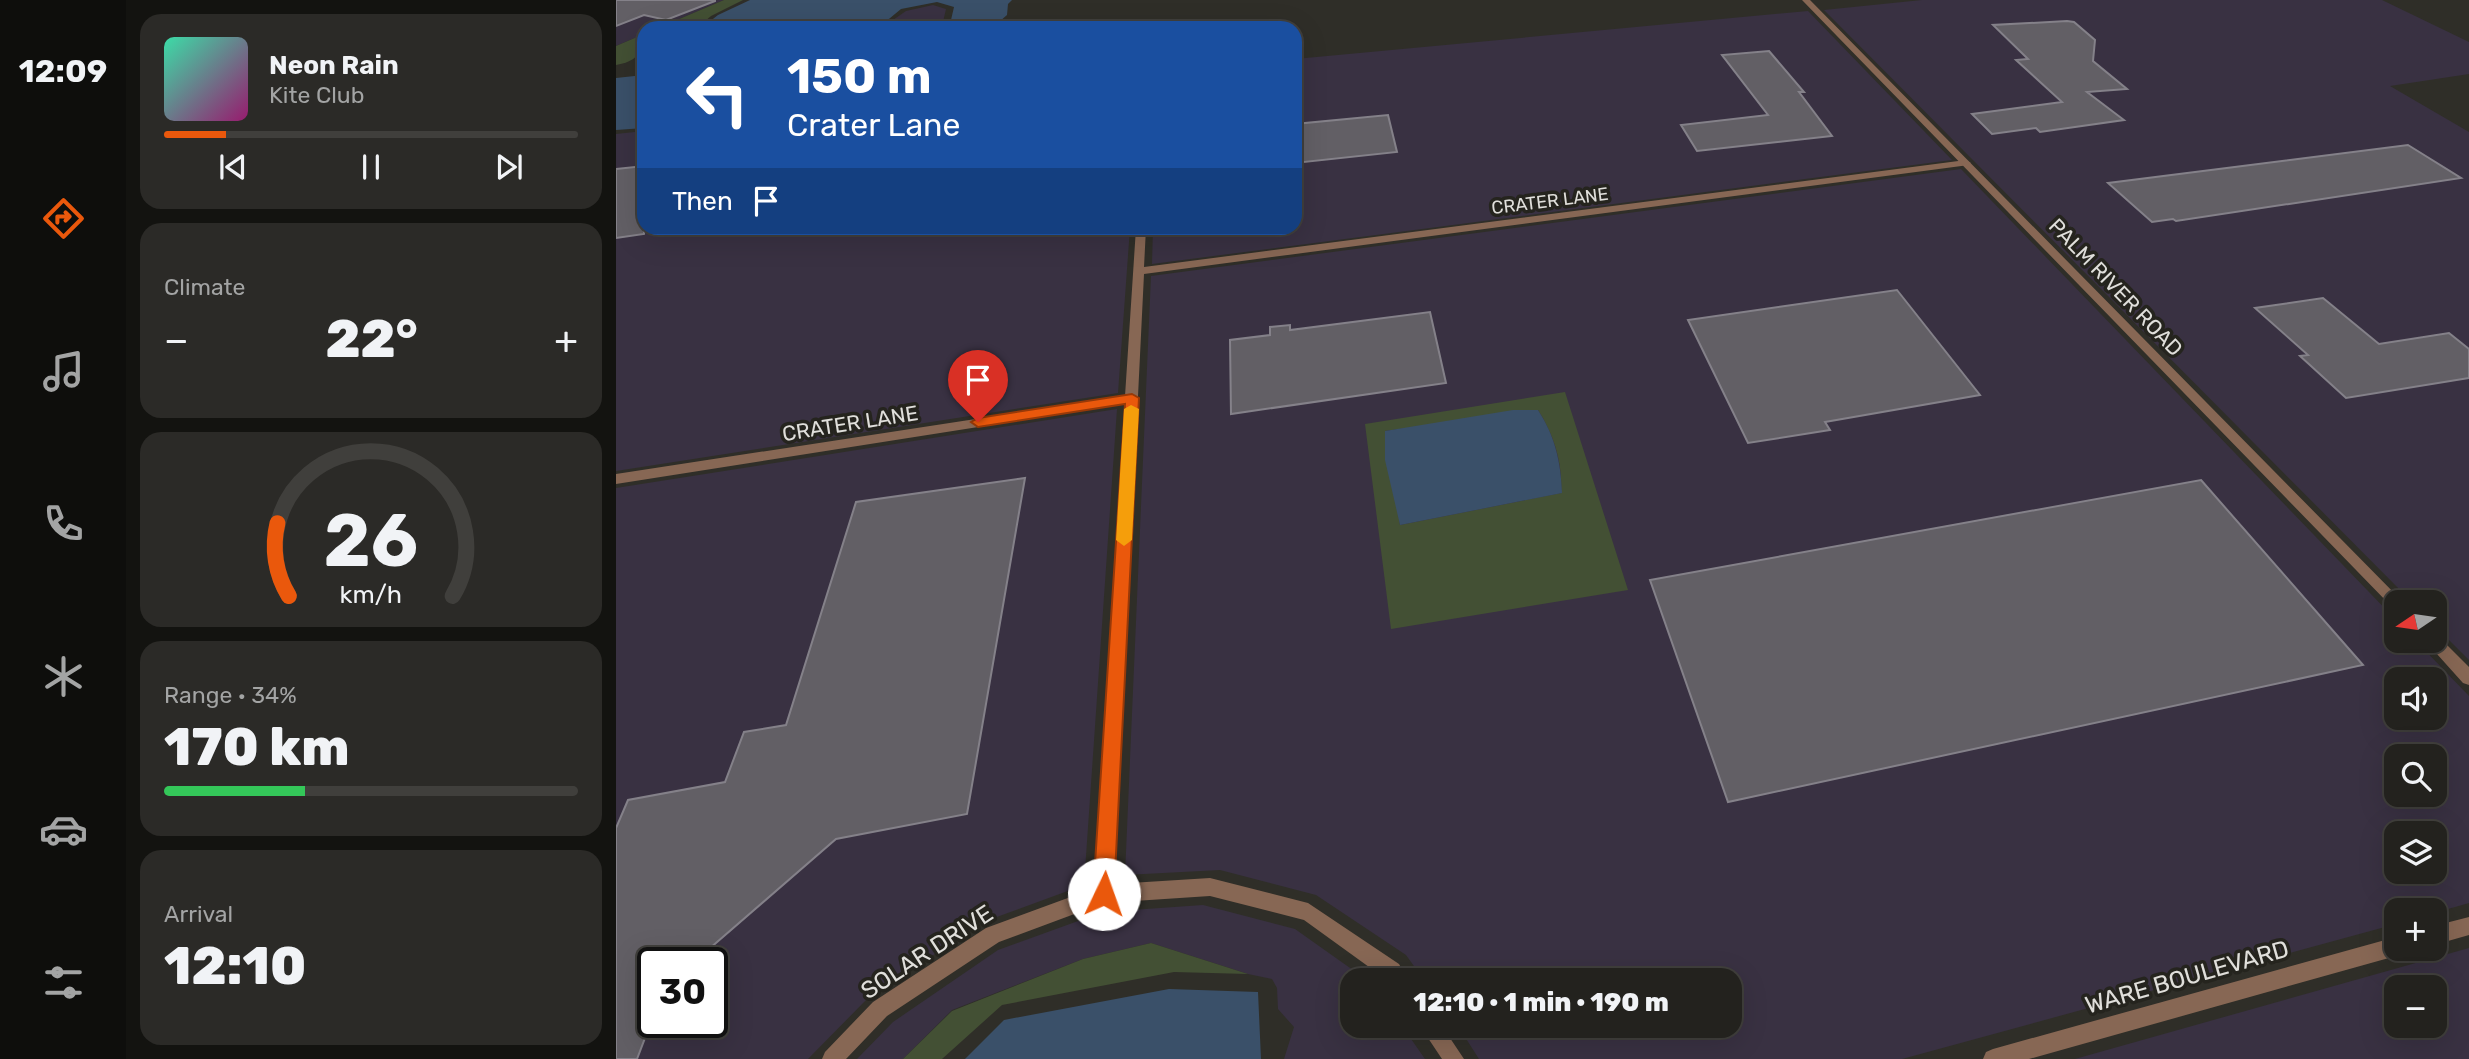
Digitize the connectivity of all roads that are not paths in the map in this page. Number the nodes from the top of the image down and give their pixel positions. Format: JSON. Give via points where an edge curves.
{"nodes":[{"id":1,"x":1806,"y":0,"type":"edge"},
{"id":2,"x":1966,"y":163,"type":"junction"},
{"id":3,"x":1141,"y":235,"type":"edge"},
{"id":4,"x":1139,"y":271,"type":"junction"},
{"id":5,"x":1132,"y":398,"type":"junction"},
{"id":6,"x":616,"y":479,"type":"edge"},
{"id":7,"x":2384,"y":590,"type":"edge"},
{"id":8,"x":2445,"y":653,"type":"edge"},
{"id":9,"x":2469,"y":678,"type":"edge"},
{"id":10,"x":1104,"y":894,"type":"junction"},
{"id":11,"x":2469,"y":926,"type":"edge"},
{"id":12,"x":2447,"y":932,"type":"edge"},
{"id":13,"x":2384,"y":949,"type":"edge"},
{"id":14,"x":1388,"y":968,"type":"edge"},
{"id":15,"x":1439,"y":1038,"type":"edge"},
{"id":16,"x":832,"y":1059,"type":"edge"},
{"id":17,"x":1454,"y":1059,"type":"edge"},
{"id":18,"x":1993,"y":1059,"type":"edge"}],
"edges":[{"from":1,"to":2,"type":"street","name":"PALM RIVER ROAD"},
{"from":2,"to":4,"type":"street","name":"CRATER LANE"},
{"from":2,"to":7,"type":"street","name":"PALM RIVER ROAD"},
{"from":3,"to":4,"type":"street"},
{"from":4,"to":5,"type":"street"},
{"from":5,"to":6,"type":"street","name":"CRATER LANE"},
{"from":5,"to":10,"type":"street"},
{"from":8,"to":9,"type":"street"},
{"from":10,"to":14,"type":"street","name":"SOLAR DRIVE","via":[[1210,887],[1308,912]]},
{"from":10,"to":16,"type":"street","name":"SOLAR DRIVE","via":[[993,935],[880,1009]]},
{"from":11,"to":12,"type":"street"},
{"from":13,"to":18,"type":"street","name":"WARE BOULEVARD"},
{"from":15,"to":17,"type":"street"}]}
